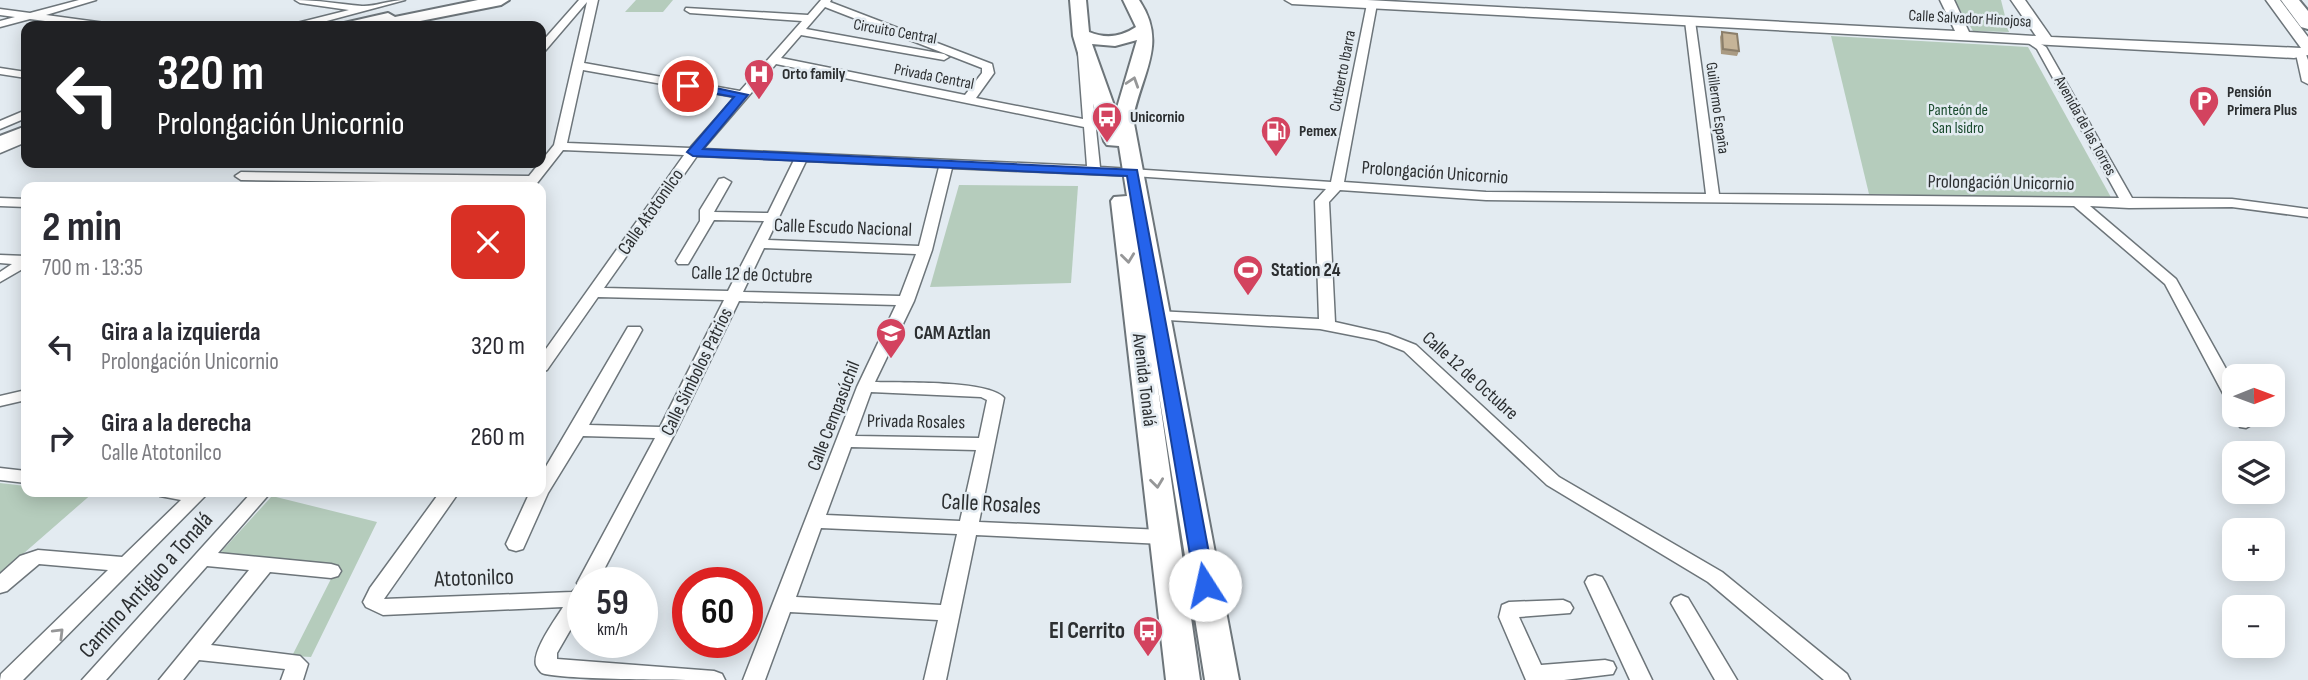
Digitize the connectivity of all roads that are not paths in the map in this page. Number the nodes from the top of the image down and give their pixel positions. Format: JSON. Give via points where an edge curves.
{"nodes":[{"id":1,"x":91,"y":0,"type":"edge"},
{"id":2,"x":300,"y":0,"type":"edge"},
{"id":3,"x":400,"y":0,"type":"edge"},
{"id":4,"x":474,"y":0,"type":"edge"},
{"id":5,"x":503,"y":0,"type":"edge"},
{"id":6,"x":584,"y":0,"type":"edge"},
{"id":7,"x":593,"y":0,"type":"edge"},
{"id":8,"x":1078,"y":0,"type":"edge"},
{"id":9,"x":1130,"y":0,"type":"edge"},
{"id":10,"x":1292,"y":0,"type":"edge"},
{"id":11,"x":1947,"y":0,"type":"edge"},
{"id":12,"x":2010,"y":0,"type":"edge"},
{"id":13,"x":2018,"y":0,"type":"edge"},
{"id":14,"x":2273,"y":0,"type":"edge"},
{"id":15,"x":2290,"y":0,"type":"edge"},
{"id":16,"x":825,"y":1,"type":"edge"},
{"id":17,"x":1372,"y":4,"type":"junction"},
{"id":18,"x":448,"y":5,"type":"junction"},
{"id":19,"x":368,"y":9,"type":"junction"},
{"id":20,"x":690,"y":10,"type":"dead end"},
{"id":21,"x":0,"y":12,"type":"edge"},
{"id":22,"x":27,"y":16,"type":"junction"},
{"id":23,"x":810,"y":18,"type":"junction"},
{"id":24,"x":66,"y":21,"type":"edge"},
{"id":25,"x":318,"y":21,"type":"edge"},
{"id":26,"x":373,"y":21,"type":"edge"},
{"id":27,"x":397,"y":21,"type":"edge"},
{"id":28,"x":412,"y":21,"type":"edge"},
{"id":29,"x":1690,"y":21,"type":"junction"},
{"id":30,"x":2308,"y":23,"type":"edge"},
{"id":31,"x":0,"y":24,"type":"edge"},
{"id":32,"x":1146,"y":27,"type":"junction"},
{"id":33,"x":799,"y":31,"type":"junction"},
{"id":34,"x":1964,"y":36,"type":"junction"},
{"id":35,"x":1083,"y":38,"type":"junction"},
{"id":36,"x":546,"y":43,"type":"edge"},
{"id":37,"x":2039,"y":43,"type":"junction"},
{"id":38,"x":2305,"y":57,"type":"edge"},
{"id":39,"x":773,"y":60,"type":"junction"},
{"id":40,"x":985,"y":64,"type":"junction"},
{"id":41,"x":580,"y":66,"type":"junction"},
{"id":42,"x":0,"y":71,"type":"edge"},
{"id":43,"x":21,"y":74,"type":"edge"},
{"id":44,"x":2308,"y":81,"type":"edge"},
{"id":45,"x":742,"y":95,"type":"junction"},
{"id":46,"x":968,"y":100,"type":"junction"},
{"id":47,"x":21,"y":116,"type":"edge"},
{"id":48,"x":1089,"y":124,"type":"junction"},
{"id":49,"x":0,"y":125,"type":"edge"},
{"id":50,"x":21,"y":131,"type":"edge"},
{"id":51,"x":21,"y":132,"type":"edge"},
{"id":52,"x":0,"y":137,"type":"edge"},
{"id":53,"x":21,"y":140,"type":"edge"},
{"id":54,"x":0,"y":142,"type":"edge"},
{"id":55,"x":560,"y":146,"type":"junction"},
{"id":56,"x":0,"y":149,"type":"edge"},
{"id":57,"x":693,"y":152,"type":"junction"},
{"id":58,"x":802,"y":158,"type":"junction"},
{"id":59,"x":546,"y":164,"type":"edge"},
{"id":60,"x":946,"y":165,"type":"junction"},
{"id":61,"x":543,"y":168,"type":"edge"},
{"id":62,"x":1115,"y":172,"type":"junction"},
{"id":63,"x":241,"y":176,"type":"dead end"},
{"id":64,"x":340,"y":177,"type":"junction"},
{"id":65,"x":334,"y":182,"type":"edge"},
{"id":66,"x":476,"y":182,"type":"edge"},
{"id":67,"x":532,"y":182,"type":"edge"},
{"id":68,"x":724,"y":182,"type":"dead end"},
{"id":69,"x":1337,"y":185,"type":"junction"},
{"id":70,"x":1713,"y":198,"type":"junction"},
{"id":71,"x":0,"y":202,"type":"edge"},
{"id":72,"x":21,"y":203,"type":"edge"},
{"id":73,"x":2080,"y":204,"type":"junction"},
{"id":74,"x":2129,"y":204,"type":"junction"},
{"id":75,"x":2308,"y":213,"type":"edge"},
{"id":76,"x":707,"y":216,"type":"junction"},
{"id":77,"x":772,"y":217,"type":"junction"},
{"id":78,"x":759,"y":244,"type":"junction"},
{"id":79,"x":925,"y":250,"type":"junction"},
{"id":80,"x":0,"y":259,"type":"edge"},
{"id":81,"x":21,"y":260,"type":"edge"},
{"id":82,"x":682,"y":261,"type":"dead end"},
{"id":83,"x":21,"y":263,"type":"edge"},
{"id":84,"x":0,"y":278,"type":"edge"},
{"id":85,"x":596,"y":292,"type":"junction"},
{"id":86,"x":735,"y":295,"type":"junction"},
{"id":87,"x":906,"y":301,"type":"junction"},
{"id":88,"x":1156,"y":316,"type":"junction"},
{"id":89,"x":1327,"y":325,"type":"junction"},
{"id":90,"x":634,"y":330,"type":"dead end"},
{"id":91,"x":546,"y":360,"type":"edge"},
{"id":92,"x":2222,"y":377,"type":"edge"},
{"id":93,"x":865,"y":387,"type":"junction"},
{"id":94,"x":21,"y":394,"type":"edge"},
{"id":95,"x":0,"y":398,"type":"edge"},
{"id":96,"x":578,"y":430,"type":"junction"},
{"id":97,"x":666,"y":433,"type":"junction"},
{"id":98,"x":846,"y":441,"type":"junction"},
{"id":99,"x":986,"y":444,"type":"junction"},
{"id":100,"x":0,"y":474,"type":"edge"},
{"id":101,"x":21,"y":476,"type":"edge"},
{"id":102,"x":546,"y":481,"type":"edge"},
{"id":103,"x":195,"y":497,"type":"edge"},
{"id":104,"x":258,"y":497,"type":"edge"},
{"id":105,"x":446,"y":497,"type":"edge"},
{"id":106,"x":537,"y":497,"type":"edge"},
{"id":107,"x":817,"y":521,"type":"junction"},
{"id":108,"x":966,"y":527,"type":"junction"},
{"id":109,"x":1163,"y":537,"type":"junction"},
{"id":110,"x":516,"y":544,"type":"dead end"},
{"id":111,"x":205,"y":559,"type":"junction"},
{"id":112,"x":127,"y":565,"type":"junction"},
{"id":113,"x":264,"y":566,"type":"junction"},
{"id":114,"x":595,"y":567,"type":"edge"},
{"id":115,"x":331,"y":571,"type":"dead end"},
{"id":116,"x":1595,"y":582,"type":"dead end"},
{"id":117,"x":0,"y":586,"type":"edge"},
{"id":118,"x":567,"y":591,"type":"edge"},
{"id":119,"x":1681,"y":603,"type":"dead end"},
{"id":120,"x":785,"y":604,"type":"junction"},
{"id":121,"x":1563,"y":608,"type":"dead end"},
{"id":122,"x":950,"y":612,"type":"junction"},
{"id":123,"x":567,"y":618,"type":"edge"},
{"id":124,"x":194,"y":651,"type":"junction"},
{"id":125,"x":1605,"y":668,"type":"dead end"},
{"id":126,"x":1536,"y":677,"type":"edge"},
{"id":127,"x":9,"y":680,"type":"edge"},
{"id":128,"x":93,"y":680,"type":"edge"},
{"id":129,"x":170,"y":680,"type":"edge"},
{"id":130,"x":292,"y":680,"type":"edge"},
{"id":131,"x":714,"y":680,"type":"edge"},
{"id":132,"x":754,"y":680,"type":"edge"},
{"id":133,"x":935,"y":680,"type":"edge"},
{"id":134,"x":1183,"y":680,"type":"edge"},
{"id":135,"x":1222,"y":680,"type":"edge"},
{"id":136,"x":1641,"y":680,"type":"edge"},
{"id":137,"x":1726,"y":680,"type":"edge"},
{"id":138,"x":1839,"y":680,"type":"edge"}],
"edges":[{"from":1,"to":22,"type":"street"},
{"from":2,"to":19,"type":"street"},
{"from":3,"to":19,"type":"street"},
{"from":4,"to":18,"type":"main road"},
{"from":5,"to":27,"type":"main road"},
{"from":5,"to":28,"type":"street"},
{"from":6,"to":36,"type":"street"},
{"from":7,"to":41,"type":"street"},
{"from":8,"to":35,"type":"main road","name":"Avenida Tonalá"},
{"from":9,"to":32,"type":"main road"},
{"from":10,"to":17,"type":"street","name":"Calle Salvador Hinojosa"},
{"from":11,"to":34,"type":"street"},
{"from":12,"to":37,"type":"street","name":"Avenida de las Torres"},
{"from":13,"to":37,"type":"street","name":"Avenida de las Torres"},
{"from":14,"to":38,"type":"street"},
{"from":15,"to":30,"type":"highway"},
{"from":16,"to":23,"type":"street","name":"Calle Atotonilco"},
{"from":16,"to":40,"type":"street","name":"Circuito Central"},
{"from":17,"to":29,"type":"street","name":"Calle Salvador Hinojosa"},
{"from":17,"to":69,"type":"street","name":"Cutberto Ibarra"},
{"from":18,"to":19,"type":"main road"},
{"from":18,"to":26,"type":"main road"},
{"from":19,"to":25,"type":"street"},
{"from":20,"to":23,"type":"street"},
{"from":21,"to":22,"type":"street"},
{"from":22,"to":24,"type":"street"},
{"from":22,"to":31,"type":"street"},
{"from":23,"to":33,"type":"street","name":"Calle Atotonilco"},
{"from":29,"to":34,"type":"street","name":"Calle Salvador Hinojosa"},
{"from":29,"to":70,"type":"street","name":"Guillermo España"},
{"from":32,"to":35,"type":"main road","via":[[1133,37],[1116,41]]},
{"from":62,"to":32,"type":"main road","name":"Avenida Tonalá","one_way":true,"via":[[1124,118],[1146,44]]},
{"from":33,"to":39,"type":"street","name":"Calle Atotonilco"},
{"from":33,"to":40,"type":"street","name":"Circuito Central"},
{"from":34,"to":37,"type":"street","name":"Calle Salvador Hinojosa"},
{"from":35,"to":48,"type":"street"},
{"from":35,"to":62,"type":"main road","name":"Avenida Tonalá","via":[[1111,120]]},
{"from":37,"to":38,"type":"street","name":"Calle Salvador Hinojosa"},
{"from":37,"to":74,"type":"street","name":"Avenida de las Torres"},
{"from":38,"to":44,"type":"street"},
{"from":39,"to":45,"type":"street","name":"Calle Atotonilco"},
{"from":39,"to":46,"type":"street","name":"Privada Central"},
{"from":40,"to":46,"type":"street","via":[[989,70]]},
{"from":41,"to":45,"type":"street"},
{"from":41,"to":55,"type":"street"},
{"from":42,"to":43,"type":"street"},
{"from":45,"to":57,"type":"street","name":"Calle Atotonilco"},
{"from":46,"to":48,"type":"street","name":"Privada Central"},
{"from":47,"to":49,"type":"street"},
{"from":48,"to":62,"type":"street"},
{"from":50,"to":52,"type":"main road"},
{"from":51,"to":54,"type":"main road"},
{"from":53,"to":56,"type":"street"},
{"from":55,"to":57,"type":"street","name":"Prolongación Unicornio"},
{"from":55,"to":59,"type":"street"},
{"from":57,"to":58,"type":"street","name":"Prolongación Unicornio"},
{"from":57,"to":85,"type":"street","name":"Calle Atotonilco"},
{"from":58,"to":60,"type":"street","name":"Prolongación Unicornio"},
{"from":58,"to":77,"type":"street","name":"Calle Símbolos Patrios"},
{"from":60,"to":62,"type":"street","name":"Prolongación Unicornio"},
{"from":60,"to":79,"type":"street","name":"Calle Cempasúchil"},
{"from":61,"to":67,"type":"street"},
{"from":62,"to":69,"type":"street","name":"Prolongación Unicornio"},
{"from":62,"to":88,"type":"main road","name":"Avenida Tonalá"},
{"from":62,"to":109,"type":"main road","name":"Avenida Tonalá","one_way":true},
{"from":63,"to":64,"type":"street"},
{"from":64,"to":65,"type":"street"},
{"from":64,"to":66,"type":"street"},
{"from":68,"to":76,"type":"street"},
{"from":69,"to":70,"type":"street","name":"Prolongación Unicornio","via":[[1486,197]]},
{"from":69,"to":89,"type":"street","name":"Cutberto Ibarra","via":[[1322,201]]},
{"from":70,"to":73,"type":"street","name":"Prolongación Unicornio"},
{"from":71,"to":72,"type":"street"},
{"from":73,"to":74,"type":"street","name":"Prolongación Unicornio"},
{"from":73,"to":92,"type":"street","via":[[2171,282]]},
{"from":74,"to":75,"type":"street","name":"Prolongación Unicornio","via":[[2250,204]]},
{"from":76,"to":77,"type":"street"},
{"from":76,"to":82,"type":"street"},
{"from":77,"to":78,"type":"street","name":"Calle Símbolos Patrios"},
{"from":78,"to":79,"type":"street","name":"Calle Escudo Nacional"},
{"from":78,"to":86,"type":"street","name":"Calle Símbolos Patrios"},
{"from":79,"to":87,"type":"street","name":"Calle Cempasúchil"},
{"from":80,"to":81,"type":"street"},
{"from":83,"to":84,"type":"street"},
{"from":85,"to":86,"type":"street","name":"Calle 12 de Octubre"},
{"from":85,"to":91,"type":"street","name":"Calle Atotonilco"},
{"from":86,"to":87,"type":"street","name":"Calle 12 de Octubre"},
{"from":86,"to":97,"type":"street","name":"Calle Símbolos Patrios"},
{"from":87,"to":93,"type":"street","name":"Calle Cempasúchil"},
{"from":88,"to":89,"type":"street","name":"Calle 12 de Octubre"},
{"from":88,"to":135,"type":"main road","name":"Avenida Tonalá"},
{"from":89,"to":138,"type":"street","name":"Calle 12 de Octubre","via":[[1387,337],[1410,348],[1553,481],[1715,577]]},
{"from":90,"to":96,"type":"street"},
{"from":93,"to":98,"type":"street","name":"Calle Cempasúchil"},
{"from":93,"to":99,"type":"street","via":[[993,395]]},
{"from":94,"to":95,"type":"street"},
{"from":96,"to":97,"type":"street"},
{"from":96,"to":102,"type":"street"},
{"from":97,"to":114,"type":"street","name":"Calle Símbolos Patrios"},
{"from":98,"to":99,"type":"street","name":"Privada Rosales"},
{"from":98,"to":107,"type":"street","name":"Calle Cempasúchil"},
{"from":99,"to":108,"type":"street"},
{"from":100,"to":101,"type":"street"},
{"from":103,"to":112,"type":"street"},
{"from":104,"to":111,"type":"street","name":"Camino Antiguo a Tonalá"},
{"from":105,"to":118,"type":"street","name":"Atotonilco","via":[[373,603],[383,607]]},
{"from":106,"to":110,"type":"street"},
{"from":107,"to":108,"type":"street","name":"Calle Rosales"},
{"from":107,"to":120,"type":"street","name":"Calle Cempasúchil"},
{"from":108,"to":109,"type":"street","name":"Calle Rosales"},
{"from":108,"to":122,"type":"street"},
{"from":109,"to":134,"type":"main road","name":"Avenida Tonalá"},
{"from":111,"to":113,"type":"street"},
{"from":111,"to":128,"type":"street","name":"Camino Antiguo a Tonalá"},
{"from":112,"to":117,"type":"street","via":[[38,557]]},
{"from":127,"to":112,"type":"street","one_way":true},
{"from":113,"to":115,"type":"street"},
{"from":113,"to":124,"type":"street"},
{"from":116,"to":136,"type":"street"},
{"from":119,"to":137,"type":"street"},
{"from":120,"to":122,"type":"street"},
{"from":120,"to":132,"type":"street","name":"Calle Cempasúchil"},
{"from":121,"to":126,"type":"street","via":[[1509,610]]},
{"from":122,"to":133,"type":"street"},
{"from":123,"to":131,"type":"street","name":"Calle Símbolos Patrios","via":[[547,653],[546,663],[554,668]]},
{"from":124,"to":129,"type":"street"},
{"from":124,"to":130,"type":"street","via":[[293,662],[297,664]]},
{"from":125,"to":126,"type":"street"}]}
